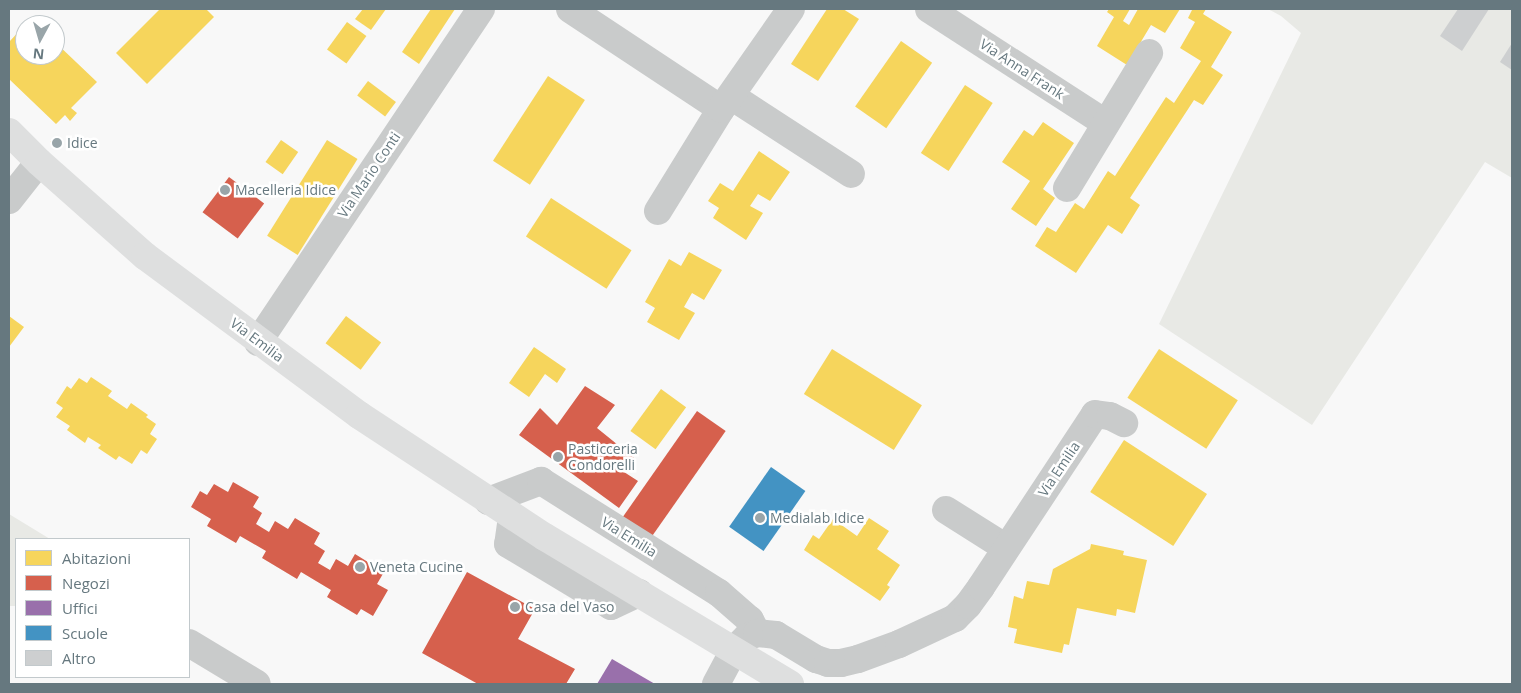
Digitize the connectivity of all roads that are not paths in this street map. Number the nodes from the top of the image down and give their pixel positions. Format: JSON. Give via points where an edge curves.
{"nodes":[{"id":1,"x":481,"y":9,"type":"edge"},
{"id":2,"x":570,"y":9,"type":"edge"},
{"id":3,"x":791,"y":9,"type":"edge"},
{"id":4,"x":937,"y":11,"type":"edge"},
{"id":5,"x":1149,"y":52,"type":"dead end"},
{"id":6,"x":726,"y":102,"type":"junction"},
{"id":7,"x":1104,"y":123,"type":"junction"},
{"id":8,"x":9,"y":132,"type":"edge"},
{"id":9,"x":39,"y":162,"type":"junction"},
{"id":10,"x":851,"y":174,"type":"dead end"},
{"id":11,"x":1067,"y":188,"type":"dead end"},
{"id":12,"x":9,"y":200,"type":"edge"},
{"id":13,"x":658,"y":211,"type":"dead end"},
{"id":14,"x":258,"y":342,"type":"junction"},
{"id":15,"x":1124,"y":422,"type":"dead end"},
{"id":16,"x":488,"y":501,"type":"junction"},
{"id":17,"x":946,"y":510,"type":"dead end"},
{"id":18,"x":1006,"y":548,"type":"junction"},
{"id":19,"x":757,"y":633,"type":"junction"},
{"id":20,"x":190,"y":644,"type":"edge"},
{"id":21,"x":734,"y":650,"type":"junction"},
{"id":22,"x":854,"y":672,"type":"edge"},
{"id":23,"x":257,"y":684,"type":"edge"},
{"id":24,"x":716,"y":684,"type":"edge"},
{"id":25,"x":790,"y":684,"type":"edge"}],
"edges":[{"from":1,"to":14,"type":"street","name":"Via Mario Conti"},
{"from":2,"to":6,"type":"street"},
{"from":3,"to":6,"type":"street"},
{"from":4,"to":7,"type":"street","name":"Via Anna Frank"},
{"from":5,"to":7,"type":"street"},
{"from":6,"to":10,"type":"street"},
{"from":6,"to":13,"type":"street"},
{"from":7,"to":11,"type":"street"},
{"from":8,"to":9,"type":"main road","name":"Via Emilia"},
{"from":9,"to":12,"type":"street"},
{"from":9,"to":14,"type":"main road","name":"Via Emilia","via":[[144,256]]},
{"from":14,"to":16,"type":"main road","name":"Via Emilia","via":[[359,415]]},
{"from":15,"to":18,"type":"street","name":"Via Emilia","via":[[1095,414]]},
{"from":16,"to":19,"type":"street","name":"Via Emilia","via":[[541,482],[719,593],[750,620]]},
{"from":16,"to":21,"type":"main road","name":"Via Emilia"},
{"from":17,"to":18,"type":"street"},
{"from":18,"to":22,"type":"street","name":"Via Emilia","via":[[968,605],[955,618],[900,644]]},
{"from":19,"to":21,"type":"street","via":[[747,636]]},
{"from":19,"to":22,"type":"street","name":"Via Emilia","via":[[776,635],[816,659]]},
{"from":20,"to":23,"type":"street"},
{"from":21,"to":24,"type":"street"},
{"from":21,"to":25,"type":"main road","name":"Via Emilia"}]}
